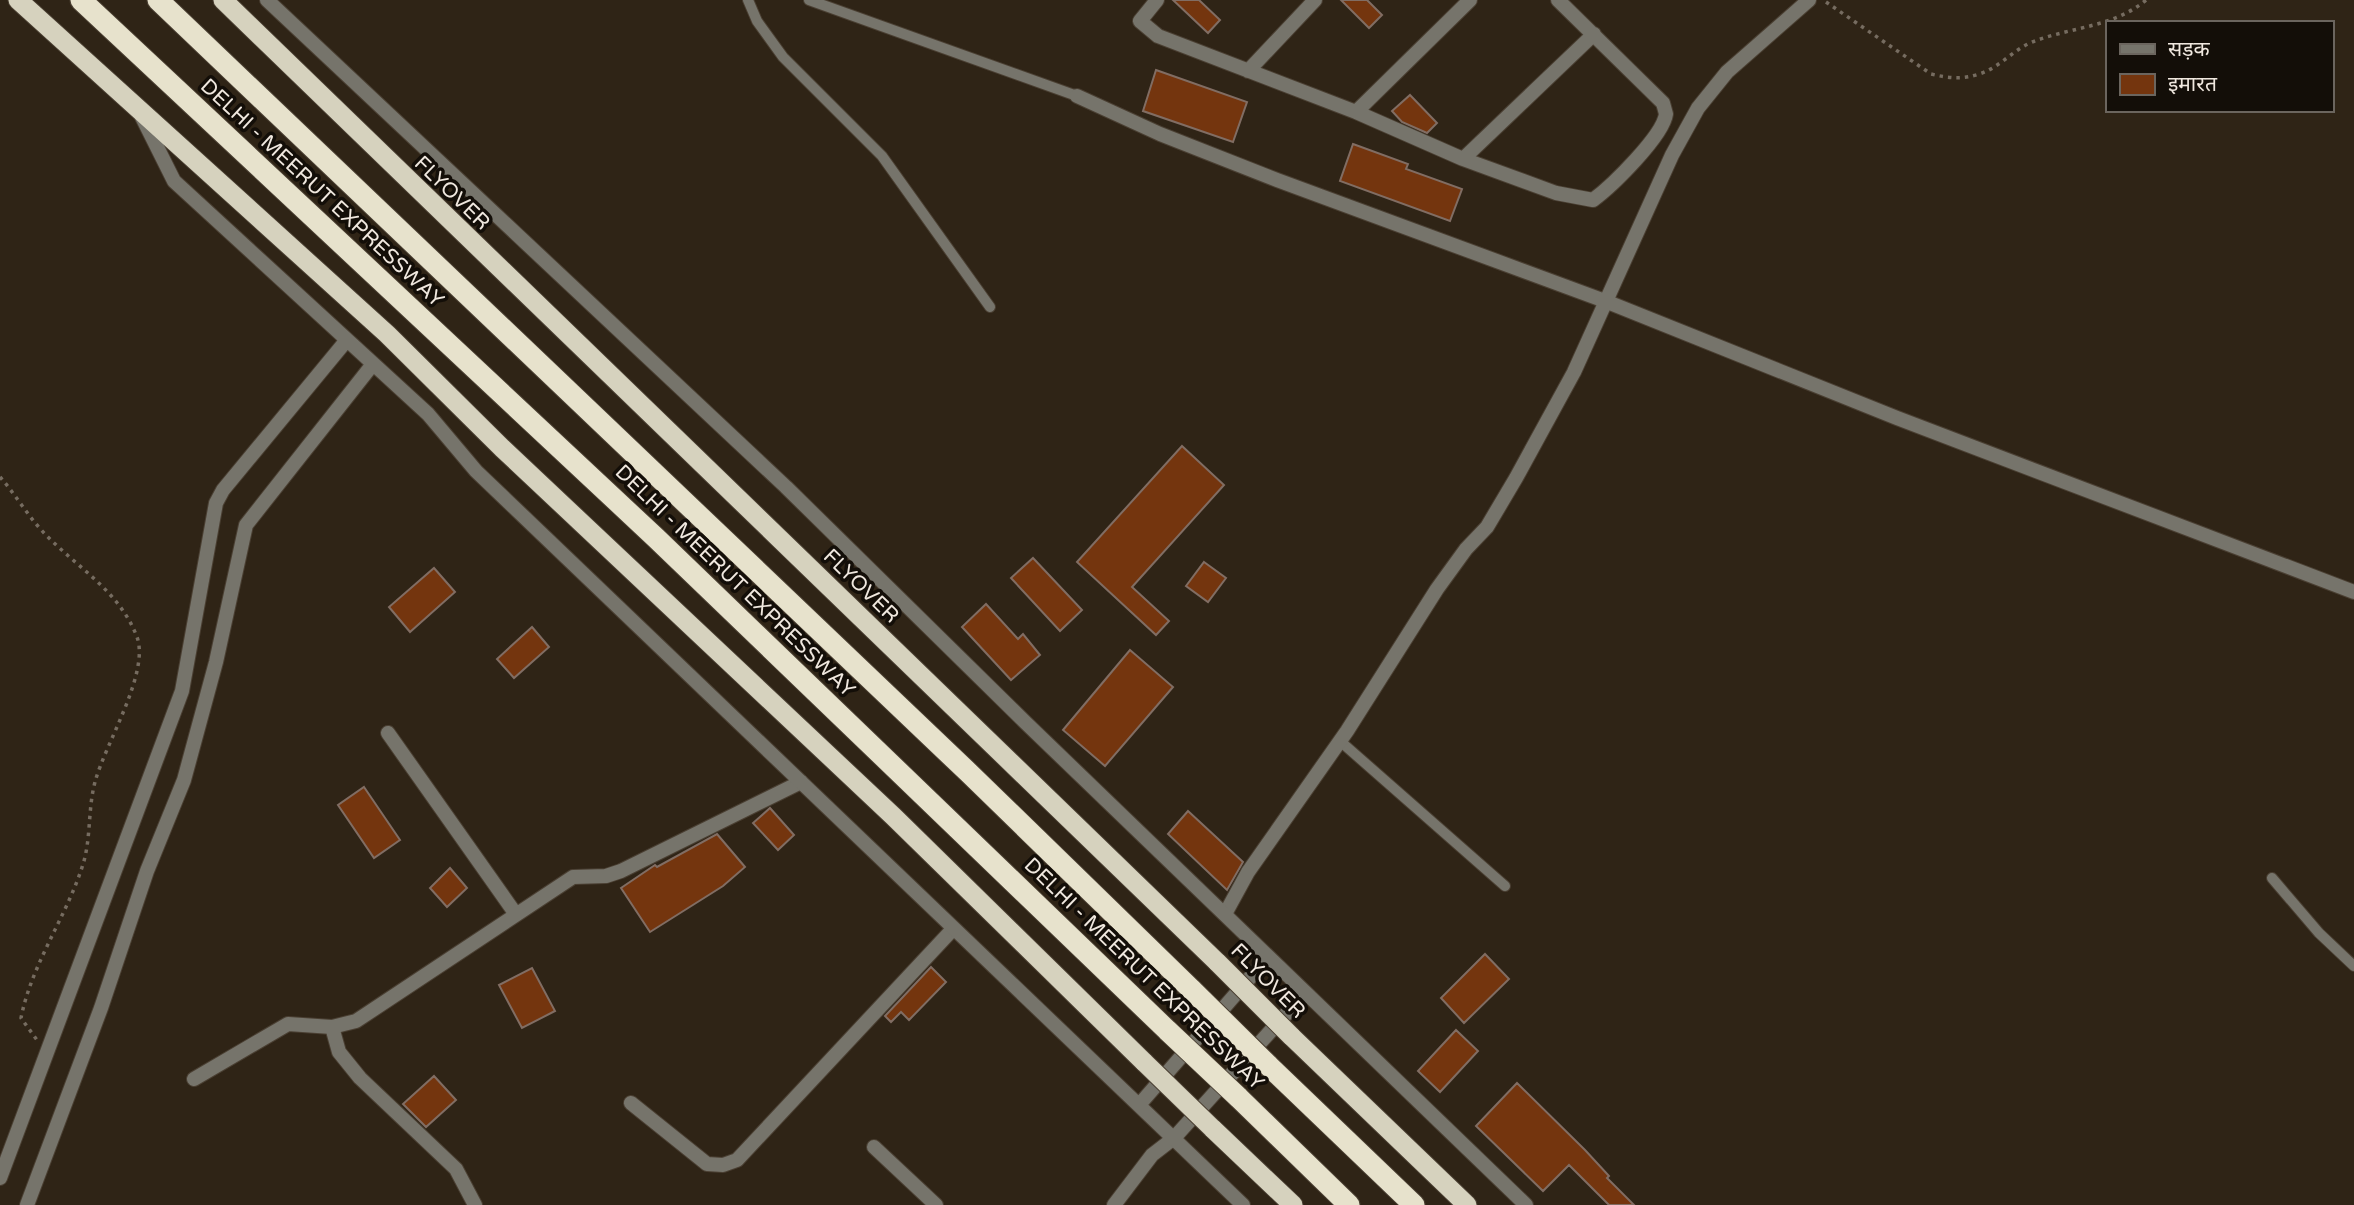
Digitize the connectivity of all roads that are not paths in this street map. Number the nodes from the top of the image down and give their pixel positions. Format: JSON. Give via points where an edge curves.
{"nodes":[{"id":1,"x":18,"y":0,"type":"edge"},
{"id":2,"x":81,"y":0,"type":"edge"},
{"id":3,"x":158,"y":0,"type":"edge"},
{"id":4,"x":223,"y":0,"type":"edge"},
{"id":5,"x":267,"y":0,"type":"edge"},
{"id":6,"x":748,"y":0,"type":"edge"},
{"id":7,"x":809,"y":0,"type":"edge"},
{"id":8,"x":1157,"y":0,"type":"edge"},
{"id":9,"x":1315,"y":0,"type":"edge"},
{"id":10,"x":1470,"y":0,"type":"edge"},
{"id":11,"x":1558,"y":0,"type":"edge"},
{"id":12,"x":1809,"y":0,"type":"edge"},
{"id":13,"x":1594,"y":34,"type":"junction"},
{"id":14,"x":1248,"y":71,"type":"junction"},
{"id":15,"x":1077,"y":96,"type":"joint"},
{"id":16,"x":138,"y":107,"type":"junction"},
{"id":17,"x":1356,"y":111,"type":"junction"},
{"id":18,"x":1463,"y":159,"type":"junction"},
{"id":19,"x":1605,"y":301,"type":"junction"},
{"id":20,"x":990,"y":307,"type":"dead end"},
{"id":21,"x":346,"y":341,"type":"junction"},
{"id":22,"x":373,"y":364,"type":"junction"},
{"id":23,"x":2354,"y":592,"type":"edge"},
{"id":24,"x":387,"y":733,"type":"dead end"},
{"id":25,"x":1340,"y":741,"type":"junction"},
{"id":26,"x":801,"y":782,"type":"junction"},
{"id":27,"x":2272,"y":878,"type":"dead end"},
{"id":28,"x":1505,"y":886,"type":"dead end"},
{"id":29,"x":516,"y":913,"type":"junction"},
{"id":30,"x":1225,"y":914,"type":"junction"},
{"id":31,"x":953,"y":929,"type":"junction"},
{"id":32,"x":1268,"y":957,"type":"junction"},
{"id":33,"x":2354,"y":966,"type":"edge"},
{"id":34,"x":1305,"y":993,"type":"junction"},
{"id":35,"x":332,"y":1027,"type":"junction"},
{"id":36,"x":194,"y":1079,"type":"dead end"},
{"id":37,"x":631,"y":1103,"type":"dead end"},
{"id":38,"x":1139,"y":1105,"type":"junction"},
{"id":39,"x":1174,"y":1138,"type":"junction"},
{"id":40,"x":874,"y":1147,"type":"dead end"},
{"id":41,"x":0,"y":1178,"type":"edge"},
{"id":42,"x":27,"y":1205,"type":"edge"},
{"id":43,"x":475,"y":1205,"type":"edge"},
{"id":44,"x":936,"y":1205,"type":"edge"},
{"id":45,"x":1114,"y":1205,"type":"edge"},
{"id":46,"x":1243,"y":1205,"type":"edge"},
{"id":47,"x":1293,"y":1205,"type":"edge"},
{"id":48,"x":1349,"y":1205,"type":"edge"},
{"id":49,"x":1414,"y":1205,"type":"edge"},
{"id":50,"x":1467,"y":1205,"type":"edge"},
{"id":51,"x":1527,"y":1205,"type":"edge"}],
"edges":[{"from":1,"to":16,"type":"highway"},
{"from":2,"to":48,"type":"highway","name":"DELHI - MEERUT EXPRESSWAY","bridge":true,"via":[[656,538]]},
{"from":3,"to":49,"type":"highway","name":"DELHI - MEERUT EXPRESSWAY","bridge":true,"via":[[969,773]]},
{"from":4,"to":50,"type":"highway","name":"FLYOVER","bridge":true},
{"from":5,"to":30,"type":"street","via":[[786,487]]},
{"from":6,"to":20,"type":"lane","via":[[783,57],[882,156]]},
{"from":7,"to":15,"type":"lane"},
{"from":8,"to":14,"type":"street","via":[[1140,21],[1158,36]]},
{"from":9,"to":14,"type":"street"},
{"from":10,"to":17,"type":"street"},
{"from":11,"to":13,"type":"street"},
{"from":12,"to":19,"type":"street","via":[[1727,72],[1698,108]]},
{"from":13,"to":18,"type":"street"},
{"from":13,"to":18,"type":"street","via":[[1663,103],[1666,114],[1659,131],[1607,189],[1593,200],[1581,199]]},
{"from":14,"to":17,"type":"street"},
{"from":15,"to":19,"type":"street","via":[[1276,180]]},
{"from":16,"to":21,"type":"street","via":[[174,181]]},
{"from":16,"to":47,"type":"highway","bridge":true,"via":[[325,277],[893,816]]},
{"from":17,"to":18,"type":"street"},
{"from":19,"to":23,"type":"street"},
{"from":19,"to":25,"type":"street","via":[[1574,372],[1487,527],[1437,589]]},
{"from":21,"to":22,"type":"street"},
{"from":21,"to":41,"type":"street","via":[[216,503],[182,691]]},
{"from":22,"to":26,"type":"street","via":[[428,414],[477,471]]},
{"from":22,"to":42,"type":"street","via":[[246,525],[184,780]]},
{"from":24,"to":29,"type":"street"},
{"from":25,"to":28,"type":"lane"},
{"from":25,"to":30,"type":"street","via":[[1248,872]]},
{"from":26,"to":29,"type":"street","via":[[621,871],[573,877]]},
{"from":26,"to":31,"type":"street"},
{"from":27,"to":33,"type":"lane"},
{"from":29,"to":35,"type":"street","via":[[356,1021]]},
{"from":30,"to":32,"type":"street"},
{"from":31,"to":37,"type":"street","via":[[737,1160],[707,1164]]},
{"from":31,"to":38,"type":"street"},
{"from":32,"to":34,"type":"street"},
{"from":32,"to":38,"type":"street"},
{"from":34,"to":39,"type":"street"},
{"from":34,"to":51,"type":"street"},
{"from":35,"to":36,"type":"street","via":[[288,1024]]},
{"from":35,"to":43,"type":"street","via":[[339,1052],[360,1078],[456,1169]]},
{"from":38,"to":39,"type":"street"},
{"from":39,"to":45,"type":"street","via":[[1152,1155]]},
{"from":39,"to":46,"type":"street"},
{"from":40,"to":44,"type":"street"}]}
